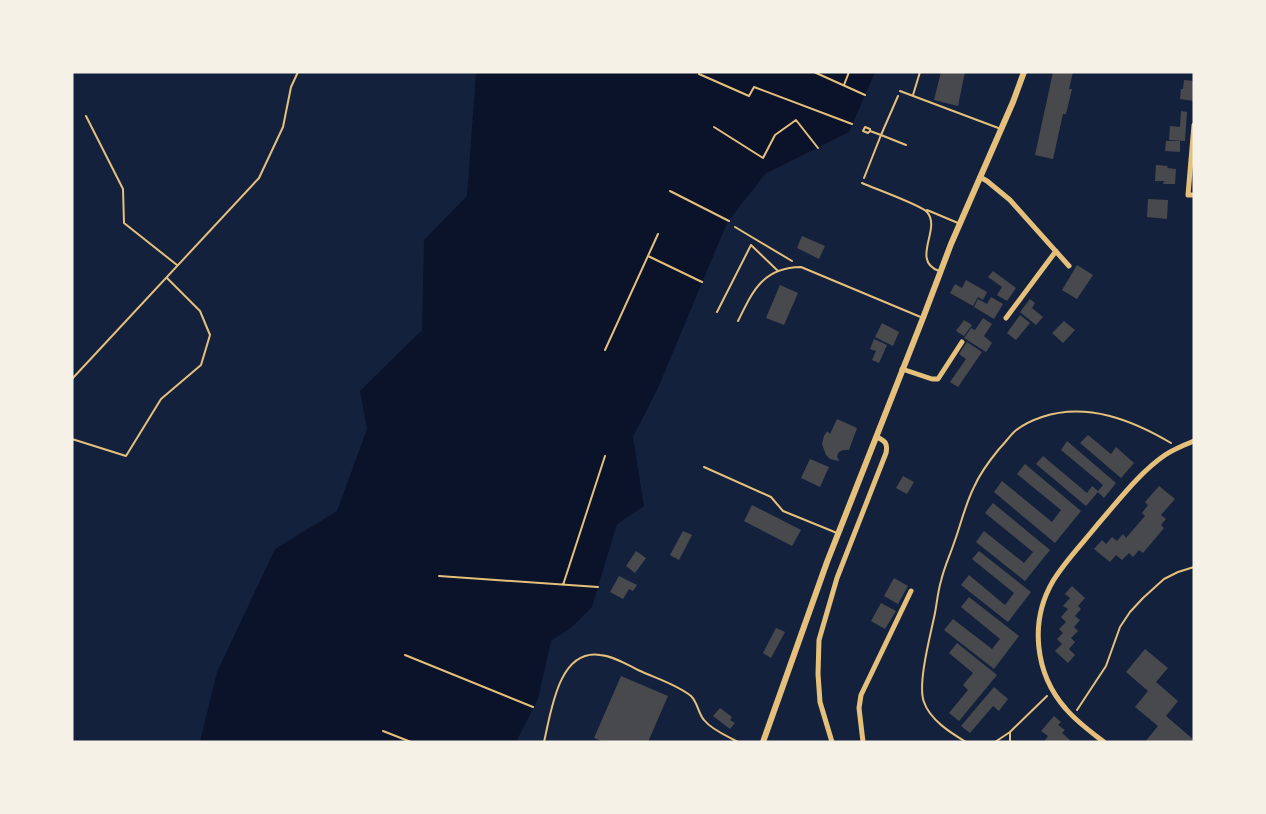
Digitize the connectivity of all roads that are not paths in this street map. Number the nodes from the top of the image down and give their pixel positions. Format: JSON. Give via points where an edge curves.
{"nodes":[{"id":1,"x":920,"y":72,"type":"edge"},
{"id":2,"x":1024,"y":72,"type":"edge"},
{"id":3,"x":900,"y":91,"type":"road end"},
{"id":4,"x":913,"y":95,"type":"junction"},
{"id":5,"x":1194,"y":125,"type":"edge"},
{"id":6,"x":1001,"y":129,"type":"junction"},
{"id":7,"x":980,"y":177,"type":"junction"},
{"id":8,"x":862,"y":183,"type":"road end"},
{"id":9,"x":1194,"y":195,"type":"edge"},
{"id":10,"x":924,"y":209,"type":"junction"},
{"id":11,"x":959,"y":224,"type":"junction"},
{"id":12,"x":1056,"y":251,"type":"junction"},
{"id":13,"x":1070,"y":266,"type":"dead end"},
{"id":14,"x":778,"y":270,"type":"junction"},
{"id":15,"x":940,"y":272,"type":"junction"},
{"id":16,"x":717,"y":312,"type":"dead end"},
{"id":17,"x":923,"y":318,"type":"junction"},
{"id":18,"x":1006,"y":318,"type":"dead end"},
{"id":19,"x":738,"y":321,"type":"dead end"},
{"id":20,"x":962,"y":342,"type":"dead end"},
{"id":21,"x":902,"y":369,"type":"junction"},
{"id":22,"x":877,"y":436,"type":"junction"},
{"id":23,"x":1194,"y":441,"type":"edge"},
{"id":24,"x":704,"y":467,"type":"dead end"},
{"id":25,"x":839,"y":534,"type":"junction"},
{"id":26,"x":911,"y":591,"type":"dead end"},
{"id":27,"x":544,"y":742,"type":"edge"},
{"id":28,"x":738,"y":742,"type":"edge"},
{"id":29,"x":763,"y":742,"type":"edge"},
{"id":30,"x":832,"y":742,"type":"edge"},
{"id":31,"x":863,"y":742,"type":"edge"},
{"id":32,"x":1104,"y":742,"type":"edge"}],
"edges":[{"from":1,"to":4,"type":"lane"},
{"from":2,"to":6,"type":"street"},
{"from":3,"to":4,"type":"lane"},
{"from":4,"to":6,"type":"lane"},
{"from":5,"to":9,"type":"street","via":[[1188,195]]},
{"from":6,"to":7,"type":"street"},
{"from":7,"to":11,"type":"street"},
{"from":7,"to":12,"type":"street","via":[[1010,200]]},
{"from":8,"to":10,"type":"lane"},
{"from":10,"to":11,"type":"lane"},
{"from":10,"to":15,"type":"lane","via":[[930,219],[926,258]]},
{"from":11,"to":15,"type":"street"},
{"from":12,"to":13,"type":"street"},
{"from":12,"to":18,"type":"street"},
{"from":14,"to":16,"type":"lane","via":[[751,245]]},
{"from":14,"to":17,"type":"lane","via":[[801,267]]},
{"from":14,"to":19,"type":"lane","via":[[758,285]]},
{"from":15,"to":17,"type":"street"},
{"from":17,"to":21,"type":"street"},
{"from":20,"to":21,"type":"street","via":[[938,379]]},
{"from":21,"to":22,"type":"street"},
{"from":22,"to":25,"type":"street"},
{"from":22,"to":30,"type":"street","via":[[885,441],[886,453],[837,579],[819,640],[820,702]]},
{"from":23,"to":32,"type":"street","via":[[1167,454],[1136,481],[1057,575],[1041,612],[1038,647],[1052,690],[1072,716]]},
{"from":24,"to":25,"type":"lane","via":[[771,497],[783,511]]},
{"from":25,"to":29,"type":"street"},
{"from":26,"to":31,"type":"street","via":[[861,695]]},
{"from":27,"to":28,"type":"lane","via":[[563,676],[578,658],[597,654],[678,688],[694,700],[705,721]]}]}
